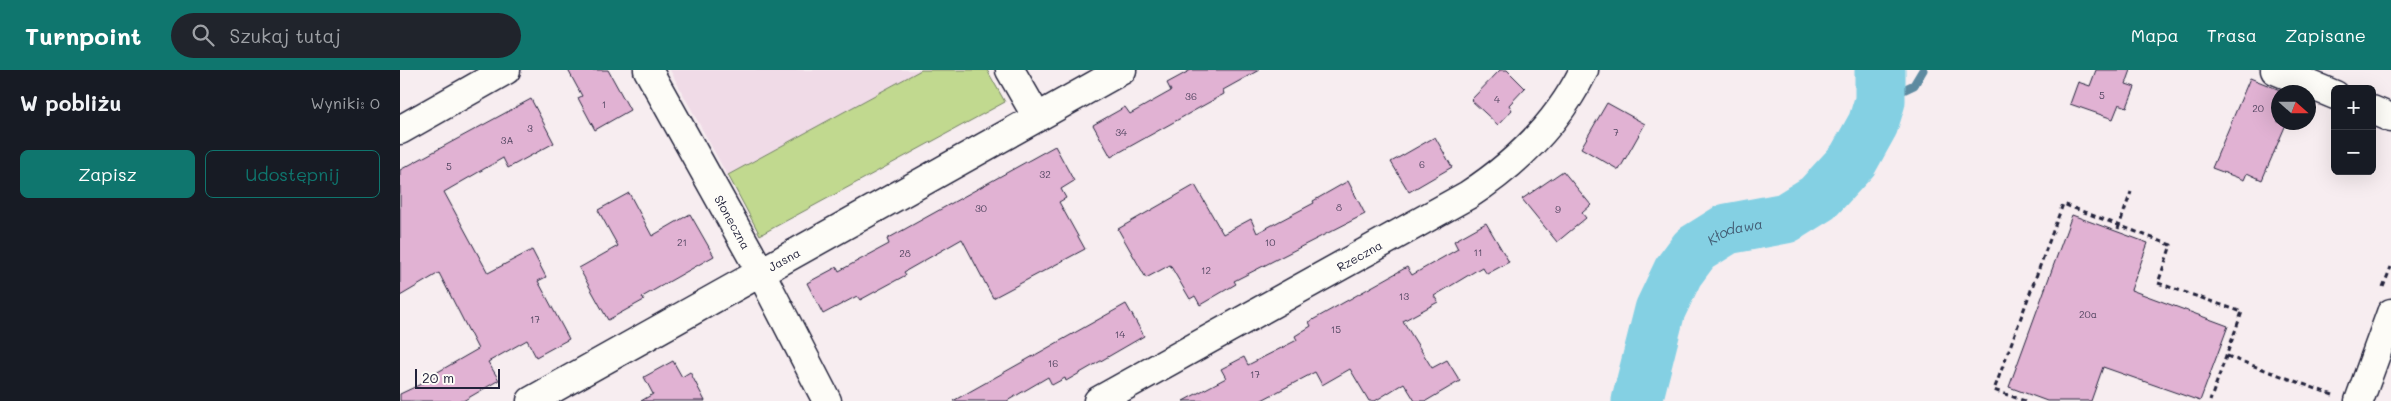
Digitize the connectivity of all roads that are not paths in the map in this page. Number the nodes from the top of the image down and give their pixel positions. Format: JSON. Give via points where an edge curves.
{"nodes":[{"id":1,"x":506,"y":70,"type":"edge"},
{"id":2,"x":648,"y":70,"type":"edge"},
{"id":3,"x":1010,"y":70,"type":"edge"},
{"id":4,"x":1122,"y":70,"type":"edge"},
{"id":5,"x":1584,"y":70,"type":"edge"},
{"id":6,"x":2275,"y":70,"type":"edge"},
{"id":7,"x":2331,"y":92,"type":"edge"},
{"id":8,"x":2376,"y":112,"type":"edge"},
{"id":9,"x":1037,"y":118,"type":"junction"},
{"id":10,"x":2391,"y":118,"type":"edge"},
{"id":11,"x":400,"y":130,"type":"edge"},
{"id":12,"x":760,"y":271,"type":"junction"},
{"id":13,"x":2391,"y":313,"type":"edge"},
{"id":14,"x":2349,"y":399,"type":"edge"},
{"id":15,"x":531,"y":401,"type":"edge"},
{"id":16,"x":827,"y":401,"type":"edge"},
{"id":17,"x":1098,"y":401,"type":"edge"}],
"edges":[{"from":1,"to":11,"type":"street"},
{"from":2,"to":12,"type":"street","name":"Słoneczna"},
{"from":3,"to":9,"type":"street"},
{"from":4,"to":9,"type":"street","name":"Jasna"},
{"from":5,"to":17,"type":"street","name":"Rzeczna","via":[[1575,90],[1555,118],[1530,147],[1496,177]]},
{"from":6,"to":7,"type":"street"},
{"from":8,"to":10,"type":"street"},
{"from":9,"to":12,"type":"street","name":"Jasna"},
{"from":12,"to":15,"type":"street","name":"Jasna"},
{"from":12,"to":16,"type":"street","name":"Słoneczna"},
{"from":13,"to":14,"type":"street"}]}
